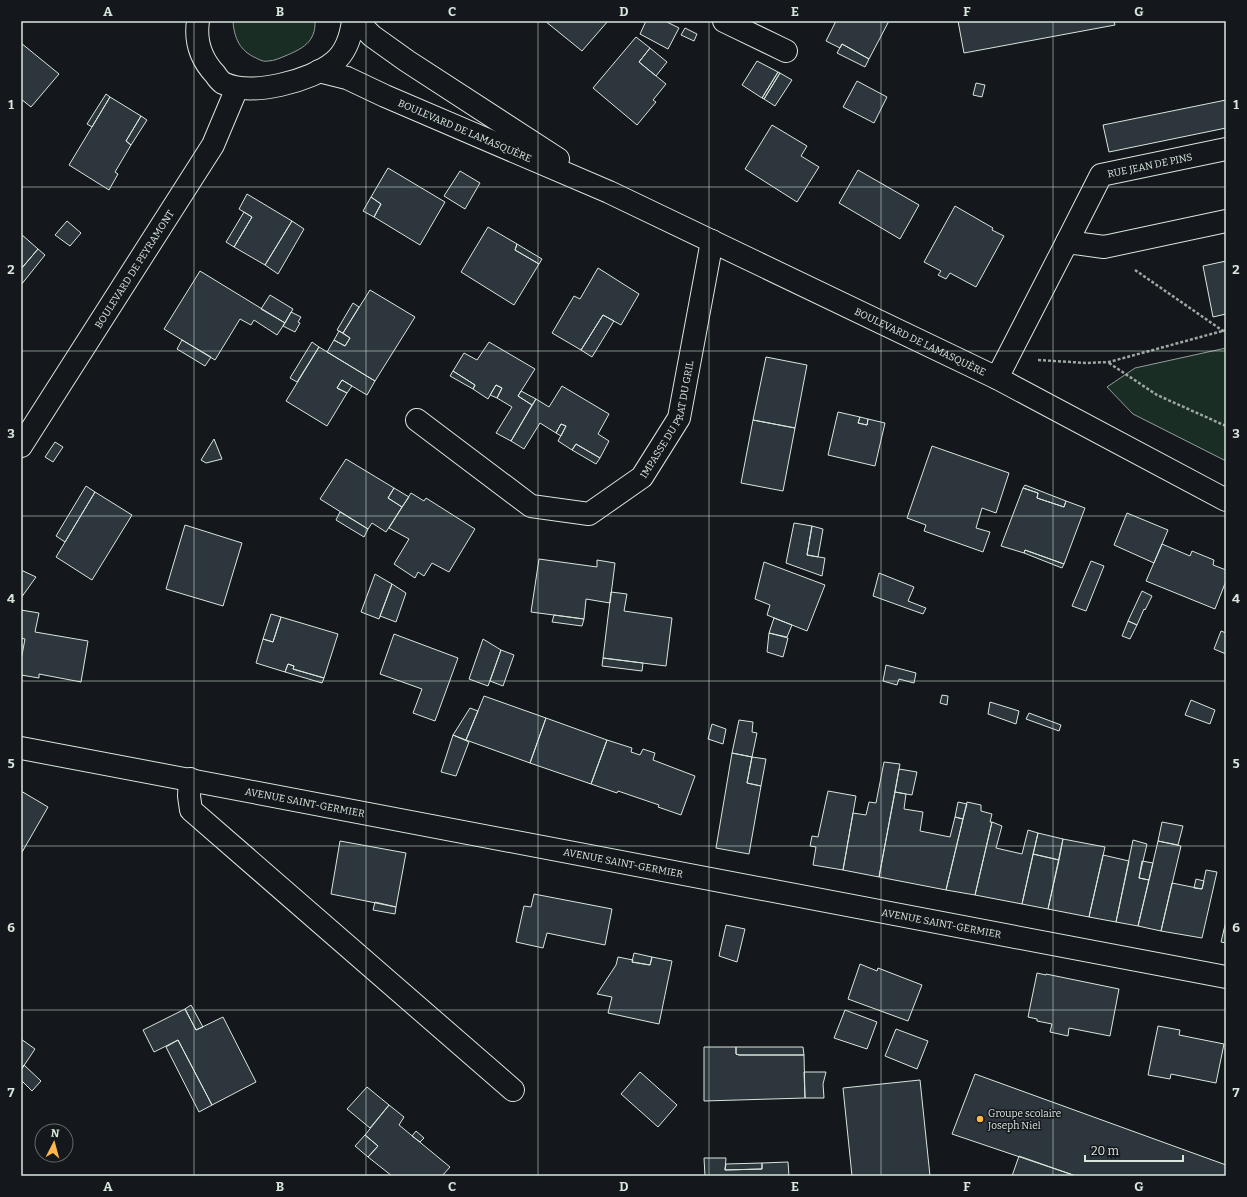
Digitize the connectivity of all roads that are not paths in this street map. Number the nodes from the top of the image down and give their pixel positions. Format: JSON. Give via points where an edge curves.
{"nodes":[{"id":1,"x":198,"y":21,"type":"edge"},
{"id":2,"x":354,"y":21,"type":"edge"},
{"id":3,"x":357,"y":21,"type":"edge"},
{"id":4,"x":724,"y":21,"type":"edge"},
{"id":5,"x":786,"y":51,"type":"dead end"},
{"id":6,"x":320,"y":72,"type":"junction"},
{"id":7,"x":237,"y":88,"type":"junction"},
{"id":8,"x":1226,"y":148,"type":"edge"},
{"id":9,"x":609,"y":192,"type":"junction"},
{"id":10,"x":1226,"y":221,"type":"edge"},
{"id":11,"x":712,"y":241,"type":"junction"},
{"id":12,"x":1067,"y":242,"type":"junction"},
{"id":13,"x":997,"y":378,"type":"junction"},
{"id":14,"x":417,"y":420,"type":"dead end"},
{"id":15,"x":21,"y":446,"type":"edge"},
{"id":16,"x":1226,"y":500,"type":"edge"},
{"id":17,"x":21,"y":748,"type":"edge"},
{"id":18,"x":190,"y":779,"type":"junction"},
{"id":19,"x":1226,"y":977,"type":"edge"},
{"id":20,"x":513,"y":1090,"type":"dead end"}],
"edges":[{"from":1,"to":7,"type":"street","via":[[196,32],[199,49],[207,66],[222,82]]},
{"from":2,"to":6,"type":"street","via":[[346,46],[335,61]]},
{"from":3,"to":9,"type":"street","name":"BOULEVARD DE LAMASQUÈRE","via":[[372,36],[407,61]]},
{"from":4,"to":5,"type":"street"},
{"from":6,"to":7,"type":"street","via":[[263,88]]},
{"from":6,"to":9,"type":"street","name":"BOULEVARD DE LAMASQUÈRE","via":[[347,78]]},
{"from":7,"to":15,"type":"street","name":"BOULEVARD DE PEYRAMONT","via":[[213,145]]},
{"from":8,"to":12,"type":"street","name":"RUE JEAN DE PINS","via":[[1101,174]]},
{"from":9,"to":11,"type":"street","name":"BOULEVARD DE LAMASQUÈRE"},
{"from":10,"to":12,"type":"street","via":[[1104,247]]},
{"from":11,"to":13,"type":"street","name":"BOULEVARD DE LAMASQUÈRE"},
{"from":11,"to":14,"type":"street","name":"IMPASSE DU PRAT DU GRIL","via":[[679,418],[642,477],[589,514],[531,506]]},
{"from":12,"to":13,"type":"street","name":"RUE JEAN DE PINS"},
{"from":13,"to":16,"type":"street","name":"BOULEVARD DE LAMASQUÈRE"},
{"from":17,"to":18,"type":"street","name":"AVENUE SAINT-GERMIER"},
{"from":18,"to":19,"type":"street","name":"AVENUE SAINT-GERMIER"},
{"from":18,"to":20,"type":"street","via":[[191,810]]}]}
